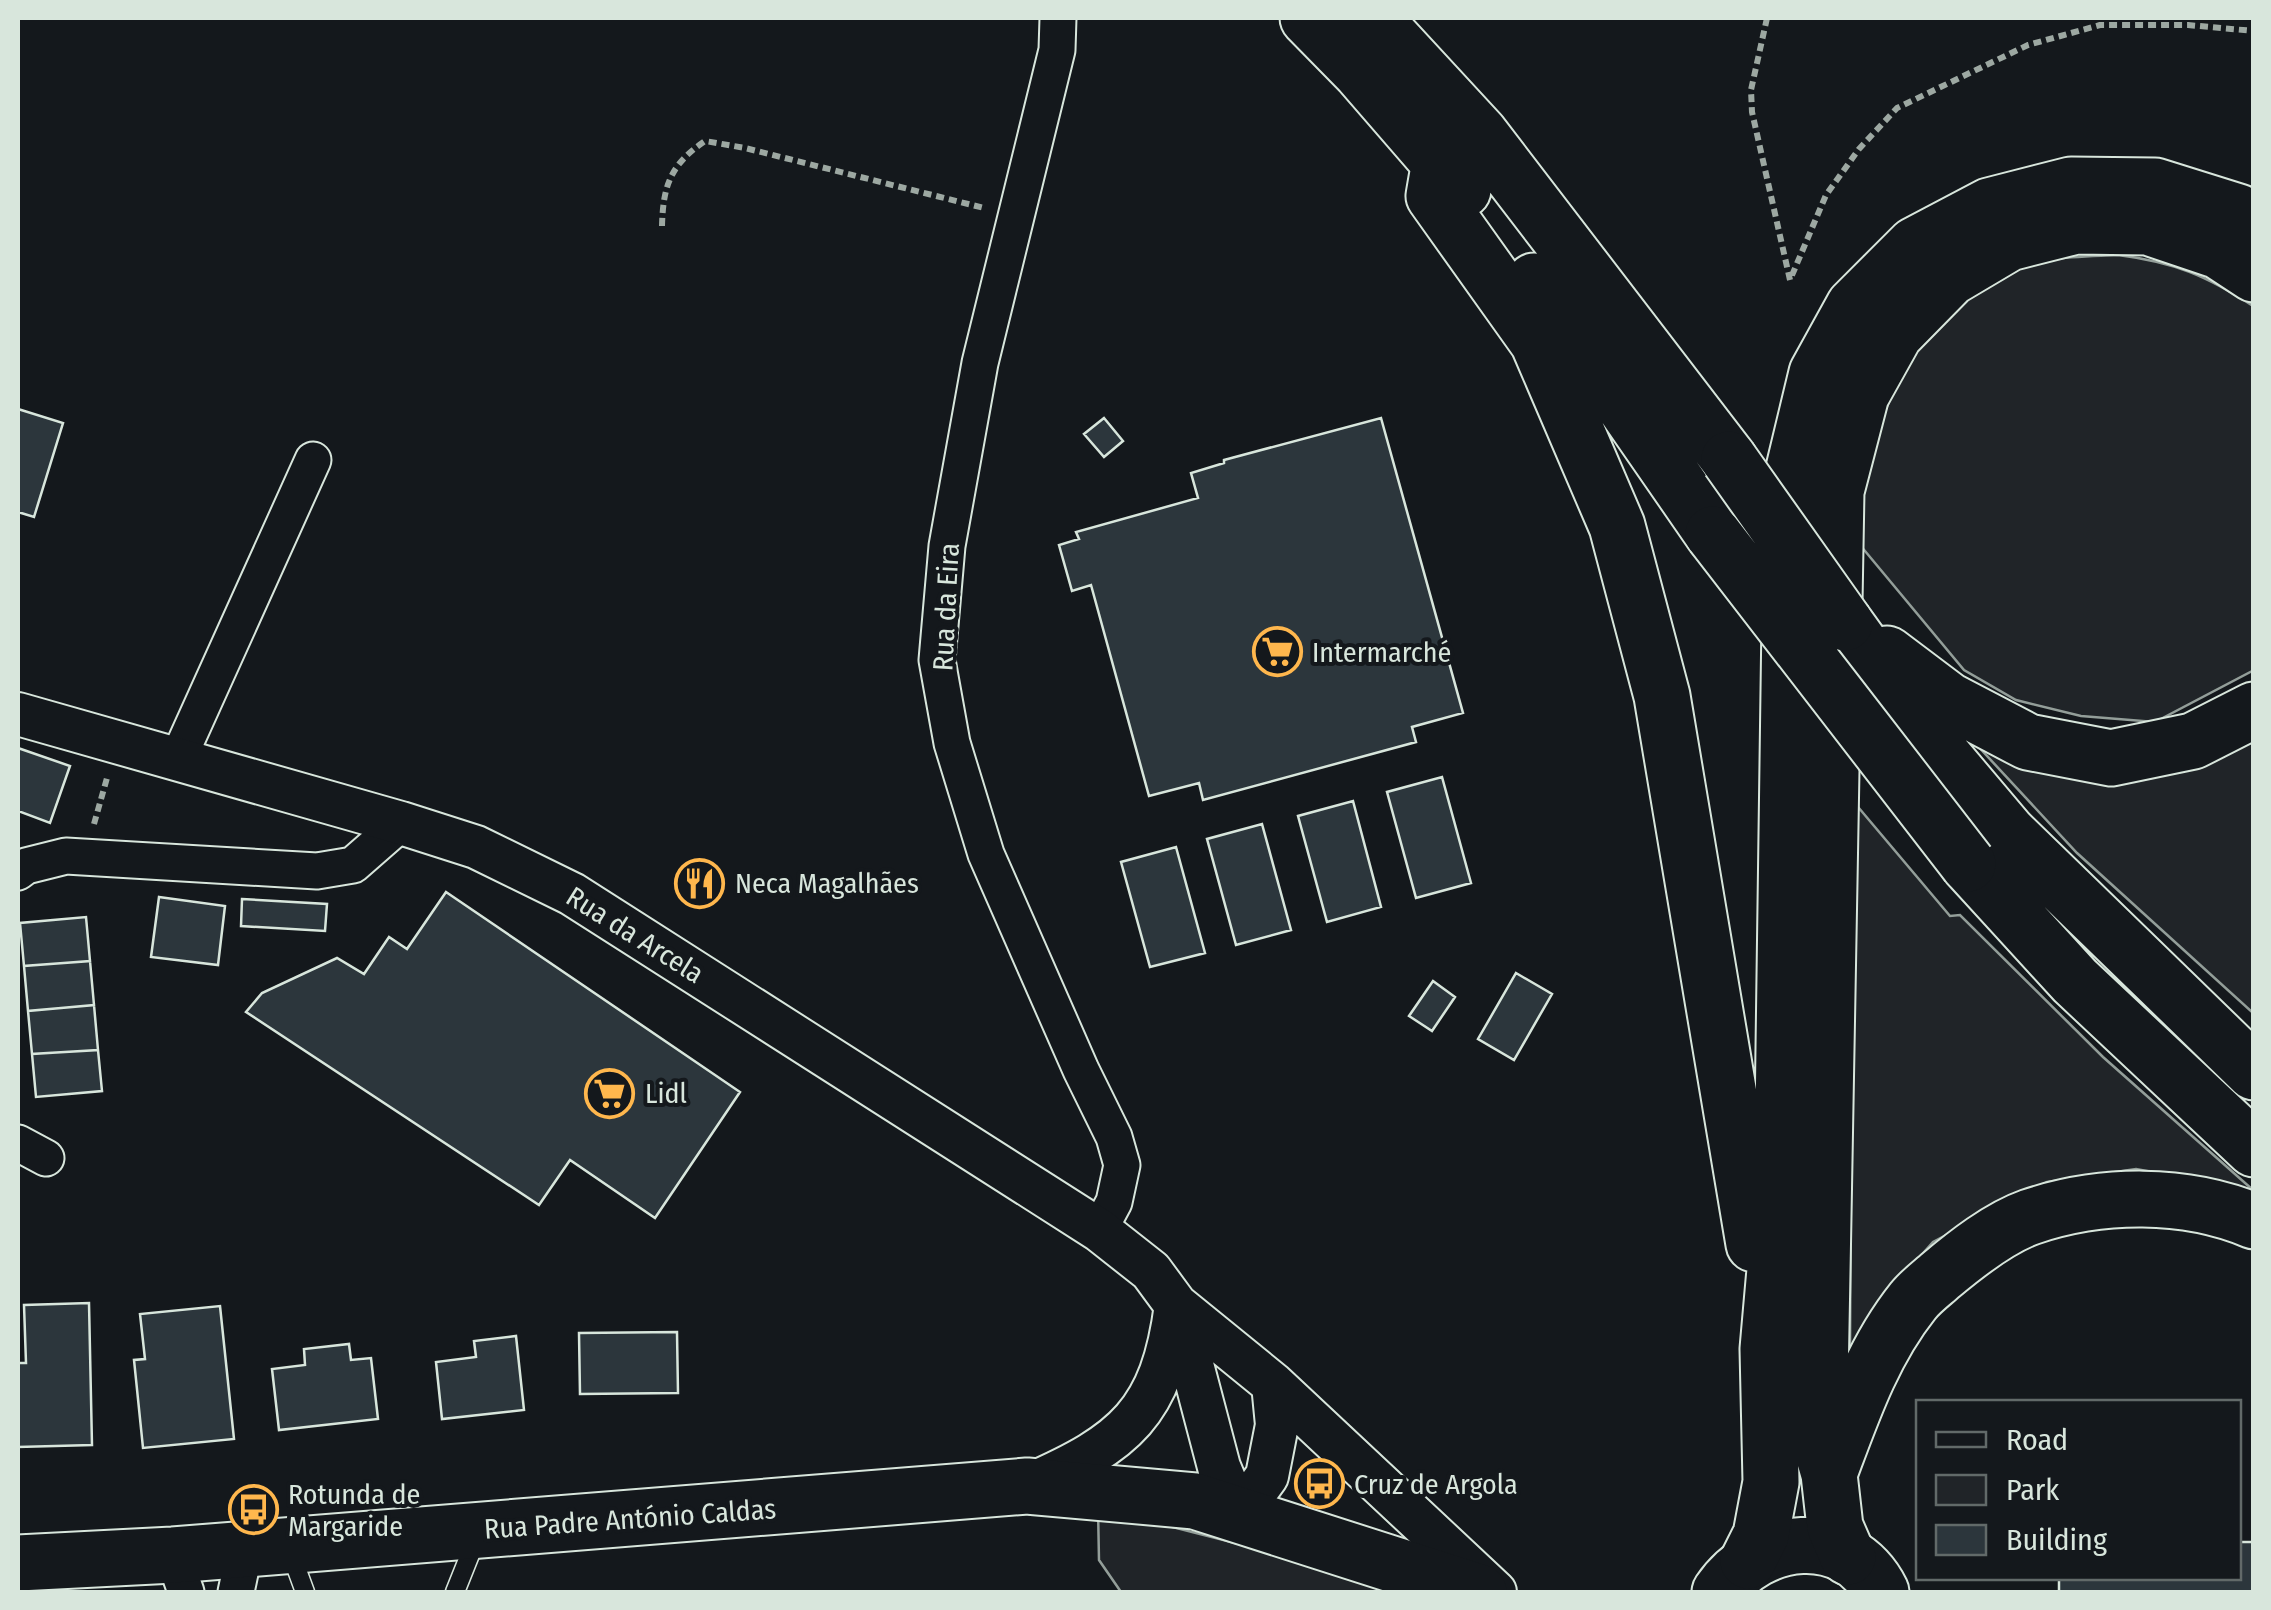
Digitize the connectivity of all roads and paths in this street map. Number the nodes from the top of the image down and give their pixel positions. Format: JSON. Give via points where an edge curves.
{"nodes":[{"id":1,"x":1058,"y":18,"type":"edge"},
{"id":2,"x":1308,"y":18,"type":"edge"},
{"id":3,"x":1373,"y":18,"type":"edge"},
{"id":4,"x":1766,"y":18,"type":"edge"},
{"id":5,"x":2254,"y":31,"type":"edge"},
{"id":6,"x":1440,"y":161,"type":"junction"},
{"id":7,"x":1017,"y":216,"type":"junction"},
{"id":8,"x":2254,"y":222,"type":"edge"},
{"id":9,"x":662,"y":226,"type":"dead end"},
{"id":10,"x":2254,"y":274,"type":"edge"},
{"id":11,"x":313,"y":460,"type":"dead end"},
{"id":12,"x":2254,"y":710,"type":"edge"},
{"id":13,"x":18,"y":714,"type":"edge"},
{"id":14,"x":1937,"y":718,"type":"junction"},
{"id":15,"x":116,"y":744,"type":"junction"},
{"id":16,"x":177,"y":762,"type":"junction"},
{"id":17,"x":402,"y":822,"type":"junction"},
{"id":18,"x":85,"y":856,"type":"junction"},
{"id":19,"x":20,"y":867,"type":"edge"},
{"id":20,"x":2254,"y":1072,"type":"edge"},
{"id":21,"x":2254,"y":1150,"type":"edge"},
{"id":22,"x":2254,"y":1220,"type":"edge"},
{"id":23,"x":1099,"y":1230,"type":"junction"},
{"id":24,"x":1176,"y":1305,"type":"junction"},
{"id":25,"x":1768,"y":1349,"type":"junction"},
{"id":26,"x":1273,"y":1384,"type":"junction"},
{"id":27,"x":1829,"y":1474,"type":"junction"},
{"id":28,"x":1026,"y":1486,"type":"junction"},
{"id":29,"x":1239,"y":1515,"type":"junction"},
{"id":30,"x":479,"y":1531,"type":"junction"},
{"id":31,"x":18,"y":1563,"type":"edge"},
{"id":32,"x":268,"y":1570,"type":"edge"},
{"id":33,"x":180,"y":1574,"type":"edge"},
{"id":34,"x":1864,"y":1575,"type":"edge"},
{"id":35,"x":1734,"y":1577,"type":"edge"},
{"id":36,"x":455,"y":1592,"type":"edge"},
{"id":37,"x":1479,"y":1592,"type":"edge"},
{"id":38,"x":1494,"y":1592,"type":"edge"}],
"edges":[{"from":1,"to":7,"type":"street","name":"Rua da Eira","via":[[1057,50]]},
{"from":2,"to":6,"type":"main road"},
{"from":3,"to":14,"type":"main road","bridge":true,"via":[[1480,134],[1845,622]]},
{"from":4,"to":5,"type":"path","via":[[1752,112],[1790,280],[1826,195],[1898,108],[2028,46],[2100,25]]},
{"from":6,"to":21,"type":"main road","bridge":true,"via":[[1567,323],[1713,534],[1968,864],[2075,981]]},
{"from":6,"to":25,"type":"main road","via":[[1434,196],[1538,342],[1617,526],[1662,696]]},
{"from":7,"to":9,"type":"path","via":[[705,141],[681,158],[663,196]]},
{"from":7,"to":23,"type":"street","name":"Rua da Eira","via":[[980,363],[947,546],[937,660],[952,743],[986,854],[1122,1165]]},
{"from":8,"to":25,"type":"main road","via":[[2155,186],[2071,185],[1989,206],[1914,246],[1854,306],[1817,374],[1792,478],[1782,1190]]},
{"from":10,"to":27,"type":"main road","via":[[2219,252],[2148,227],[2076,226],[2009,243],[1950,278],[1895,334],[1861,395],[1836,491],[1819,1439]]},
{"from":11,"to":16,"type":"street"},
{"from":12,"to":14,"type":"main road","via":[[2194,740],[2111,758]]},
{"from":13,"to":15,"type":"street","name":"Rua da Arcela"},
{"from":14,"to":20,"type":"main road","via":[[2030,857]]},
{"from":15,"to":16,"type":"street","name":"Rua da Arcela"},
{"from":15,"to":18,"type":"path"},
{"from":16,"to":17,"type":"street","name":"Rua da Arcela"},
{"from":17,"to":18,"type":"street","via":[[353,865],[317,871]]},
{"from":17,"to":23,"type":"street","name":"Rua da Arcela","via":[[476,847],[572,894]]},
{"from":18,"to":19,"type":"street"},
{"from":22,"to":27,"type":"main road","via":[[2223,1208],[2154,1198],[2027,1218],[1978,1247],[1914,1298],[1877,1353]]},
{"from":23,"to":24,"type":"street","name":"Rua da Arcela","via":[[1151,1271]]},
{"from":24,"to":26,"type":"street"},
{"from":24,"to":28,"type":"street","via":[[1170,1350],[1150,1398],[1118,1438]]},
{"from":24,"to":29,"type":"street","via":[[1219,1467]]},
{"from":25,"to":35,"type":"main road","via":[[1771,1482],[1761,1535]]},
{"from":26,"to":29,"type":"street","via":[[1276,1425],[1267,1476]]},
{"from":26,"to":38,"type":"street"},
{"from":27,"to":34,"type":"main road","via":[[1835,1527]]},
{"from":28,"to":29,"type":"main road","name":"Rua Padre António Caldas","via":[[1195,1501]]},
{"from":28,"to":30,"type":"main road","name":"Rua Padre António Caldas"},
{"from":29,"to":37,"type":"main road","name":"Rua Padre António Caldas"},
{"from":30,"to":32,"type":"main road","name":"Rua Padre António Caldas"},
{"from":30,"to":36,"type":"lane"},
{"from":31,"to":33,"type":"main road","name":"Rua Padre António Caldas","via":[[62,1558]]},
{"from":32,"to":33,"type":"main road","name":"Rua Padre António Caldas"},
{"from":34,"to":35,"type":"main road","via":[[1823,1548],[1797,1545],[1771,1550]]}]}
